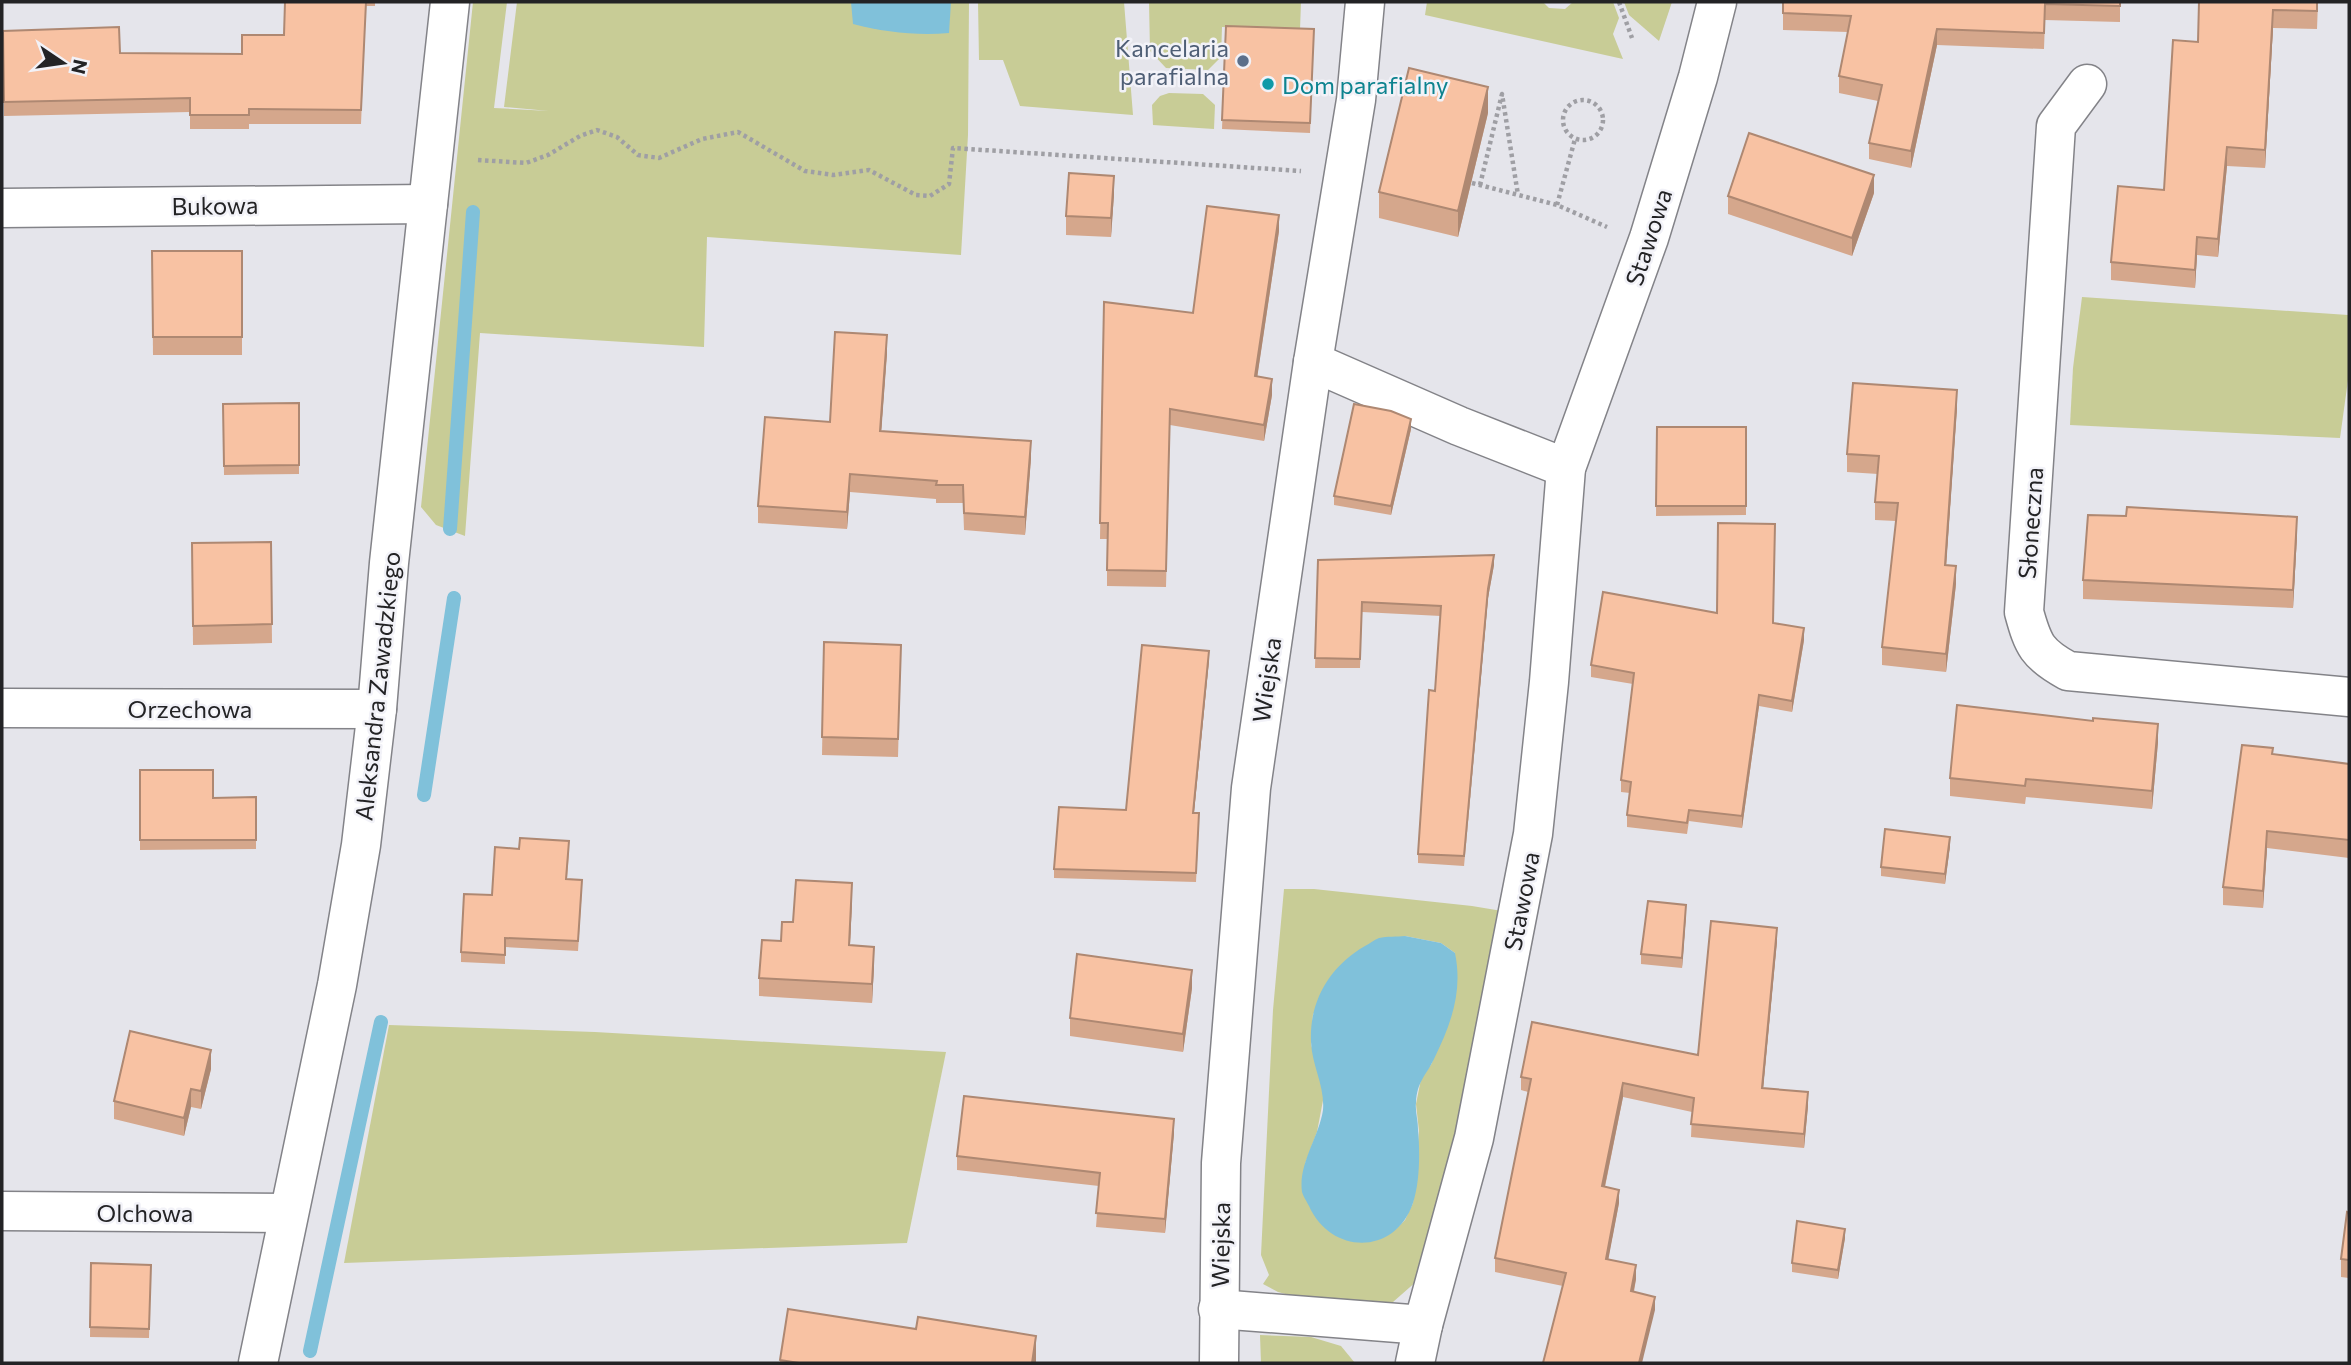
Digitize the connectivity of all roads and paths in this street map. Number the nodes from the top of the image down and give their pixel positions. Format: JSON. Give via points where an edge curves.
{"nodes":[{"id":1,"x":450,"y":2,"type":"edge"},
{"id":2,"x":1365,"y":2,"type":"edge"},
{"id":3,"x":1619,"y":2,"type":"edge"},
{"id":4,"x":1717,"y":2,"type":"edge"},
{"id":5,"x":1632,"y":38,"type":"dead end"},
{"id":6,"x":2087,"y":84,"type":"dead end"},
{"id":7,"x":1575,"y":139,"type":"junction"},
{"id":8,"x":432,"y":158,"type":"junction"},
{"id":9,"x":1312,"y":172,"type":"dead end"},
{"id":10,"x":1472,"y":183,"type":"edge"},
{"id":11,"x":1480,"y":185,"type":"junction"},
{"id":12,"x":1518,"y":195,"type":"junction"},
{"id":13,"x":428,"y":204,"type":"junction"},
{"id":14,"x":1557,"y":205,"type":"junction"},
{"id":15,"x":2,"y":208,"type":"edge"},
{"id":16,"x":1649,"y":238,"type":"junction"},
{"id":17,"x":1313,"y":362,"type":"junction"},
{"id":18,"x":1566,"y":468,"type":"junction"},
{"id":19,"x":2349,"y":697,"type":"edge"},
{"id":20,"x":2,"y":708,"type":"edge"},
{"id":21,"x":377,"y":709,"type":"junction"},
{"id":22,"x":2,"y":1211,"type":"edge"},
{"id":23,"x":288,"y":1213,"type":"junction"},
{"id":24,"x":1218,"y":1308,"type":"junction"},
{"id":25,"x":1423,"y":1325,"type":"junction"},
{"id":26,"x":258,"y":1363,"type":"edge"},
{"id":27,"x":1219,"y":1363,"type":"edge"},
{"id":28,"x":1415,"y":1363,"type":"edge"}],
"edges":[{"from":1,"to":8,"type":"street","name":"Aleksandra Zawadzkiego"},
{"from":2,"to":17,"type":"street","name":"Wiejska","via":[[1356,100]]},
{"from":3,"to":5,"type":"path"},
{"from":4,"to":16,"type":"street","name":"Stawowa"},
{"from":6,"to":19,"type":"street","name":"Słoneczna","via":[[2056,126],[2024,612],[2032,639],[2046,659],[2068,671]]},
{"from":7,"to":7,"type":"path","via":[[1594,138],[1603,125],[1600,109],[1587,100],[1571,103],[1563,116],[1566,132]]},
{"from":7,"to":14,"type":"path"},
{"from":8,"to":9,"type":"path","via":[[526,163],[597,130],[617,137],[638,155],[659,158],[702,139],[737,132],[805,171],[869,170],[916,195],[930,196],[949,184],[953,149]]},
{"from":8,"to":13,"type":"street","name":"Aleksandra Zawadzkiego"},
{"from":10,"to":11,"type":"path"},
{"from":11,"to":12,"type":"path"},
{"from":11,"to":12,"type":"path","via":[[1502,94]]},
{"from":12,"to":14,"type":"path"},
{"from":13,"to":15,"type":"street","name":"Bukowa"},
{"from":13,"to":21,"type":"street","name":"Aleksandra Zawadzkiego"},
{"from":14,"to":16,"type":"path","via":[[1597,224]]},
{"from":16,"to":18,"type":"street","name":"Stawowa"},
{"from":17,"to":18,"type":"street"},
{"from":17,"to":24,"type":"street","name":"Wiejska","via":[[1251,788],[1221,1163]]},
{"from":18,"to":25,"type":"street","name":"Stawowa","via":[[1534,834],[1474,1138]]},
{"from":20,"to":21,"type":"street","name":"Orzechowa"},
{"from":21,"to":23,"type":"street","name":"Aleksandra Zawadzkiego","via":[[361,845],[339,972]]},
{"from":22,"to":23,"type":"street","name":"Olchowa"},
{"from":23,"to":26,"type":"street","name":"Aleksandra Zawadzkiego"},
{"from":24,"to":25,"type":"street"},
{"from":24,"to":27,"type":"street","name":"Wiejska"},
{"from":25,"to":28,"type":"street","name":"Stawowa"}]}
